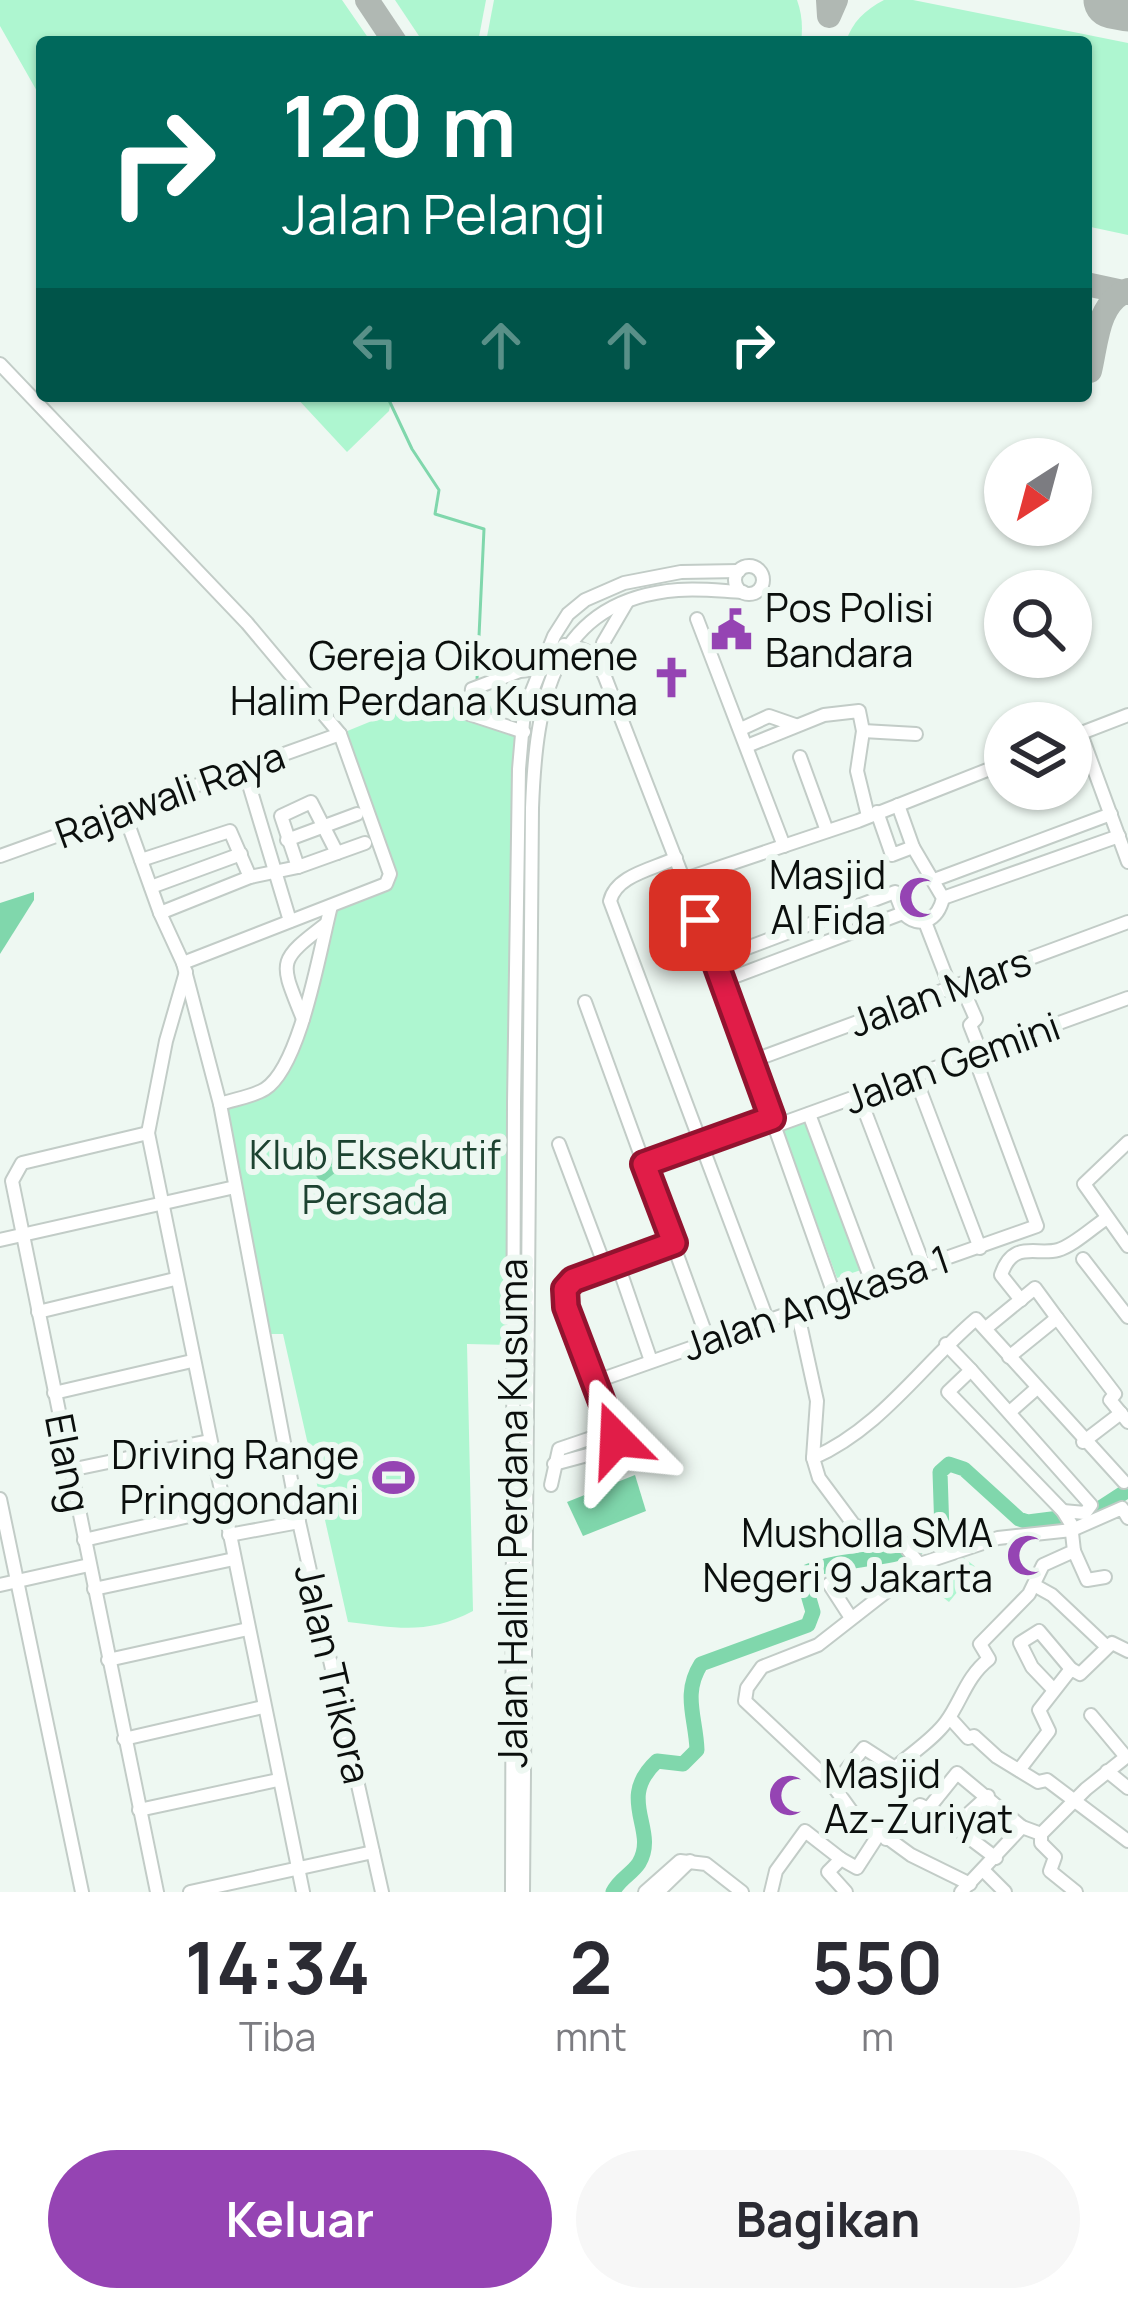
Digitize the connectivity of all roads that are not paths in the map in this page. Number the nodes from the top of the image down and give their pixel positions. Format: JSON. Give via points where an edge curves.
{"nodes":[{"id":1,"x":0,"y":364,"type":"edge"},
{"id":2,"x":36,"y":402,"type":"edge"},
{"id":3,"x":36,"y":402,"type":"edge"},
{"id":4,"x":739,"y":571,"type":"junction"},
{"id":5,"x":743,"y":592,"type":"junction"},
{"id":6,"x":628,"y":601,"type":"junction"},
{"id":7,"x":698,"y":620,"type":"dead end"},
{"id":8,"x":550,"y":645,"type":"junction"},
{"id":9,"x":566,"y":646,"type":"junction"},
{"id":10,"x":600,"y":664,"type":"junction"},
{"id":11,"x":557,"y":668,"type":"junction"},
{"id":12,"x":538,"y":674,"type":"junction"},
{"id":13,"x":548,"y":688,"type":"junction"},
{"id":14,"x":1128,"y":715,"type":"edge"},
{"id":15,"x":796,"y":726,"type":"junction"},
{"id":16,"x":741,"y":729,"type":"junction"},
{"id":17,"x":1092,"y":729,"type":"edge"},
{"id":18,"x":521,"y":731,"type":"junction"},
{"id":19,"x":863,"y":731,"type":"junction"},
{"id":20,"x":340,"y":734,"type":"junction"},
{"id":21,"x":916,"y":734,"type":"dead end"},
{"id":22,"x":536,"y":736,"type":"junction"},
{"id":23,"x":747,"y":746,"type":"junction"},
{"id":24,"x":800,"y":757,"type":"dead end"},
{"id":25,"x":244,"y":769,"type":"junction"},
{"id":26,"x":984,"y":771,"type":"edge"},
{"id":27,"x":1092,"y":771,"type":"edge"},
{"id":28,"x":898,"y":805,"type":"junction"},
{"id":29,"x":123,"y":811,"type":"junction"},
{"id":30,"x":357,"y":814,"type":"dead end"},
{"id":31,"x":873,"y":814,"type":"junction"},
{"id":32,"x":1111,"y":814,"type":"junction"},
{"id":33,"x":325,"y":826,"type":"junction"},
{"id":34,"x":827,"y":831,"type":"junction"},
{"id":35,"x":1119,"y":836,"type":"junction"},
{"id":36,"x":287,"y":840,"type":"junction"},
{"id":37,"x":364,"y":843,"type":"dead end"},
{"id":38,"x":784,"y":846,"type":"junction"},
{"id":39,"x":913,"y":847,"type":"junction"},
{"id":40,"x":241,"y":854,"type":"junction"},
{"id":41,"x":337,"y":854,"type":"junction"},
{"id":42,"x":0,"y":856,"type":"edge"},
{"id":43,"x":676,"y":859,"type":"junction"},
{"id":44,"x":141,"y":860,"type":"junction"},
{"id":45,"x":1128,"y":862,"type":"edge"},
{"id":46,"x":298,"y":867,"type":"junction"},
{"id":47,"x":275,"y":874,"type":"junction"},
{"id":48,"x":250,"y":878,"type":"junction"},
{"id":49,"x":685,"y":879,"type":"junction"},
{"id":50,"x":934,"y":880,"type":"junction"},
{"id":51,"x":151,"y":887,"type":"junction"},
{"id":52,"x":943,"y":898,"type":"junction"},
{"id":53,"x":331,"y":906,"type":"junction"},
{"id":54,"x":160,"y":913,"type":"junction"},
{"id":55,"x":903,"y":913,"type":"junction"},
{"id":56,"x":290,"y":921,"type":"junction"},
{"id":57,"x":925,"y":922,"type":"junction"},
{"id":58,"x":1128,"y":922,"type":"edge"},
{"id":59,"x":326,"y":923,"type":"junction"},
{"id":60,"x":715,"y":960,"type":"junction"},
{"id":61,"x":185,"y":967,"type":"junction"},
{"id":62,"x":723,"y":982,"type":"junction"},
{"id":63,"x":956,"y":987,"type":"junction"},
{"id":64,"x":1128,"y":998,"type":"edge"},
{"id":65,"x":585,"y":1002,"type":"dead end"},
{"id":66,"x":303,"y":1020,"type":"junction"},
{"id":67,"x":977,"y":1054,"type":"junction"},
{"id":68,"x":752,"y":1061,"type":"junction"},
{"id":69,"x":915,"y":1076,"type":"junction"},
{"id":70,"x":859,"y":1096,"type":"junction"},
{"id":71,"x":220,"y":1104,"type":"junction"},
{"id":72,"x":809,"y":1114,"type":"junction"},
{"id":73,"x":773,"y":1122,"type":"junction"},
{"id":74,"x":148,"y":1133,"type":"junction"},
{"id":75,"x":1128,"y":1142,"type":"edge"},
{"id":76,"x":560,"y":1144,"type":"dead end"},
{"id":77,"x":700,"y":1144,"type":"junction"},
{"id":78,"x":644,"y":1164,"type":"junction"},
{"id":79,"x":6,"y":1182,"type":"edge"},
{"id":80,"x":235,"y":1187,"type":"junction"},
{"id":81,"x":160,"y":1204,"type":"junction"},
{"id":82,"x":1107,"y":1217,"type":"junction"},
{"id":83,"x":22,"y":1234,"type":"junction"},
{"id":84,"x":0,"y":1240,"type":"edge"},
{"id":85,"x":674,"y":1243,"type":"junction"},
{"id":86,"x":1128,"y":1246,"type":"edge"},
{"id":87,"x":980,"y":1248,"type":"junction"},
{"id":88,"x":1083,"y":1258,"type":"dead end"},
{"id":89,"x":923,"y":1266,"type":"junction"},
{"id":90,"x":612,"y":1267,"type":"junction"},
{"id":91,"x":176,"y":1279,"type":"junction"},
{"id":92,"x":873,"y":1285,"type":"junction"},
{"id":93,"x":835,"y":1297,"type":"junction"},
{"id":94,"x":1021,"y":1300,"type":"junction"},
{"id":95,"x":797,"y":1310,"type":"junction"},
{"id":96,"x":38,"y":1312,"type":"junction"},
{"id":97,"x":1128,"y":1317,"type":"edge"},
{"id":98,"x":1057,"y":1318,"type":"junction"},
{"id":99,"x":767,"y":1319,"type":"junction"},
{"id":100,"x":986,"y":1328,"type":"junction"},
{"id":101,"x":708,"y":1340,"type":"junction"},
{"id":102,"x":946,"y":1345,"type":"junction"},
{"id":103,"x":1009,"y":1357,"type":"junction"},
{"id":104,"x":193,"y":1360,"type":"junction"},
{"id":105,"x":650,"y":1361,"type":"junction"},
{"id":106,"x":971,"y":1370,"type":"junction"},
{"id":107,"x":594,"y":1382,"type":"junction"},
{"id":108,"x":1037,"y":1388,"type":"junction"},
{"id":109,"x":54,"y":1393,"type":"junction"},
{"id":110,"x":1011,"y":1412,"type":"junction"},
{"id":111,"x":1124,"y":1418,"type":"edge"},
{"id":112,"x":1023,"y":1427,"type":"junction"},
{"id":113,"x":209,"y":1441,"type":"junction"},
{"id":114,"x":1083,"y":1442,"type":"junction"},
{"id":115,"x":1000,"y":1448,"type":"junction"},
{"id":116,"x":813,"y":1458,"type":"junction"},
{"id":117,"x":70,"y":1470,"type":"junction"},
{"id":118,"x":1124,"y":1482,"type":"dead end"},
{"id":119,"x":551,"y":1485,"type":"dead end"},
{"id":120,"x":0,"y":1499,"type":"edge"},
{"id":121,"x":224,"y":1508,"type":"junction"},
{"id":122,"x":1128,"y":1518,"type":"edge"},
{"id":123,"x":1068,"y":1520,"type":"junction"},
{"id":124,"x":299,"y":1522,"type":"junction"},
{"id":125,"x":229,"y":1535,"type":"junction"},
{"id":126,"x":84,"y":1540,"type":"junction"},
{"id":127,"x":1074,"y":1551,"type":"junction"},
{"id":128,"x":233,"y":1559,"type":"junction"},
{"id":129,"x":918,"y":1563,"type":"junction"},
{"id":130,"x":89,"y":1565,"type":"junction"},
{"id":131,"x":1105,"y":1576,"type":"dead end"},
{"id":132,"x":16,"y":1580,"type":"junction"},
{"id":133,"x":829,"y":1584,"type":"dead end"},
{"id":134,"x":0,"y":1585,"type":"edge"},
{"id":135,"x":1034,"y":1586,"type":"junction"},
{"id":136,"x":94,"y":1589,"type":"junction"},
{"id":137,"x":851,"y":1618,"type":"junction"},
{"id":138,"x":248,"y":1629,"type":"junction"},
{"id":139,"x":1117,"y":1646,"type":"edge"},
{"id":140,"x":108,"y":1660,"type":"junction"},
{"id":141,"x":1071,"y":1669,"type":"junction"},
{"id":142,"x":1053,"y":1689,"type":"junction"},
{"id":143,"x":263,"y":1707,"type":"junction"},
{"id":144,"x":1091,"y":1715,"type":"dead end"},
{"id":145,"x":950,"y":1718,"type":"junction"},
{"id":146,"x":124,"y":1739,"type":"junction"},
{"id":147,"x":1127,"y":1757,"type":"edge"},
{"id":148,"x":1019,"y":1770,"type":"junction"},
{"id":149,"x":1107,"y":1771,"type":"junction"},
{"id":150,"x":278,"y":1780,"type":"junction"},
{"id":151,"x":834,"y":1785,"type":"junction"},
{"id":152,"x":1128,"y":1788,"type":"edge"},
{"id":153,"x":988,"y":1796,"type":"junction"},
{"id":154,"x":1077,"y":1799,"type":"junction"},
{"id":155,"x":928,"y":1809,"type":"junction"},
{"id":156,"x":139,"y":1810,"type":"junction"},
{"id":157,"x":955,"y":1826,"type":"junction"},
{"id":158,"x":1022,"y":1827,"type":"junction"},
{"id":159,"x":1041,"y":1834,"type":"junction"},
{"id":160,"x":883,"y":1836,"type":"junction"},
{"id":161,"x":1128,"y":1841,"type":"edge"},
{"id":162,"x":373,"y":1852,"type":"junction"},
{"id":163,"x":995,"y":1858,"type":"junction"},
{"id":164,"x":841,"y":1859,"type":"junction"},
{"id":165,"x":691,"y":1862,"type":"junction"},
{"id":166,"x":298,"y":1868,"type":"junction"},
{"id":167,"x":984,"y":1871,"type":"junction"},
{"id":168,"x":965,"y":1888,"type":"edge"},
{"id":169,"x":82,"y":1892,"type":"edge"},
{"id":170,"x":157,"y":1892,"type":"edge"},
{"id":171,"x":190,"y":1892,"type":"edge"},
{"id":172,"x":303,"y":1892,"type":"edge"},
{"id":173,"x":382,"y":1892,"type":"edge"},
{"id":174,"x":512,"y":1892,"type":"edge"},
{"id":175,"x":523,"y":1892,"type":"edge"},
{"id":176,"x":645,"y":1892,"type":"edge"},
{"id":177,"x":658,"y":1892,"type":"edge"},
{"id":178,"x":742,"y":1892,"type":"edge"},
{"id":179,"x":770,"y":1892,"type":"edge"},
{"id":180,"x":847,"y":1892,"type":"edge"},
{"id":181,"x":1005,"y":1892,"type":"edge"},
{"id":182,"x":1076,"y":1892,"type":"edge"}],
"edges":[{"from":1,"to":3,"type":"street"},
{"from":2,"to":20,"type":"street","via":[[247,623]]},
{"from":4,"to":5,"type":"street"},
{"from":4,"to":5,"type":"street","via":[[754,567],[763,578],[758,591]]},
{"from":4,"to":8,"type":"street","name":"Jalan Halim Perdana Kusuma","via":[[681,572],[605,589],[568,614]]},
{"from":5,"to":6,"type":"street","via":[[681,590]]},
{"from":6,"to":9,"type":"street","via":[[590,620]]},
{"from":6,"to":10,"type":"street"},
{"from":7,"to":16,"type":"street"},
{"from":8,"to":9,"type":"street"},
{"from":8,"to":12,"type":"street","name":"Jalan Halim Perdana Kusuma"},
{"from":9,"to":10,"type":"street"},
{"from":9,"to":11,"type":"street","name":"Jalan Halim Perdana Kusuma"},
{"from":10,"to":43,"type":"street"},
{"from":11,"to":12,"type":"street"},
{"from":11,"to":13,"type":"street","name":"Jalan Halim Perdana Kusuma"},
{"from":12,"to":13,"type":"street"},
{"from":12,"to":18,"type":"street","name":"Jalan Halim Perdana Kusuma"},
{"from":12,"to":18,"type":"street","via":[[477,687],[469,714]]},
{"from":13,"to":22,"type":"street","name":"Jalan Halim Perdana Kusuma"},
{"from":14,"to":17,"type":"street"},
{"from":15,"to":16,"type":"street","via":[[769,716]]},
{"from":15,"to":19,"type":"street","via":[[854,710]]},
{"from":15,"to":23,"type":"street"},
{"from":16,"to":23,"type":"street"},
{"from":18,"to":22,"type":"street"},
{"from":18,"to":174,"type":"street","name":"Jalan Halim Perdana Kusuma"},
{"from":19,"to":21,"type":"street"},
{"from":19,"to":31,"type":"street","via":[[857,771]]},
{"from":20,"to":25,"type":"street","name":"Rajawali Raya"},
{"from":20,"to":53,"type":"street","via":[[390,877]]},
{"from":22,"to":175,"type":"street","name":"Jalan Halim Perdana Kusuma"},
{"from":23,"to":38,"type":"street"},
{"from":24,"to":34,"type":"street"},
{"from":25,"to":29,"type":"street","name":"Rajawali Raya"},
{"from":25,"to":47,"type":"street"},
{"from":26,"to":28,"type":"street"},
{"from":27,"to":32,"type":"street"},
{"from":28,"to":31,"type":"street"},
{"from":28,"to":39,"type":"street"},
{"from":29,"to":42,"type":"street","name":"Rajawali Raya"},
{"from":29,"to":44,"type":"street","name":"Jalan Trikora"},
{"from":30,"to":33,"type":"street"},
{"from":31,"to":34,"type":"street"},
{"from":31,"to":39,"type":"street","via":[[892,855]]},
{"from":32,"to":35,"type":"street"},
{"from":32,"to":50,"type":"street"},
{"from":33,"to":36,"type":"street"},
{"from":33,"to":36,"type":"street","via":[[311,802],[281,814]]},
{"from":33,"to":41,"type":"street"},
{"from":34,"to":38,"type":"street"},
{"from":35,"to":45,"type":"street"},
{"from":35,"to":52,"type":"street"},
{"from":36,"to":46,"type":"street"},
{"from":37,"to":41,"type":"street"},
{"from":38,"to":49,"type":"street"},
{"from":39,"to":50,"type":"street"},
{"from":40,"to":44,"type":"street","via":[[228,831]]},
{"from":40,"to":48,"type":"street"},
{"from":40,"to":51,"type":"street"},
{"from":41,"to":46,"type":"street"},
{"from":43,"to":49,"type":"street"},
{"from":43,"to":77,"type":"street","via":[[621,882],[610,901]]},
{"from":44,"to":51,"type":"street","name":"Jalan Trikora"},
{"from":46,"to":47,"type":"street"},
{"from":47,"to":48,"type":"street"},
{"from":47,"to":56,"type":"street"},
{"from":48,"to":54,"type":"street"},
{"from":49,"to":60,"type":"street"},
{"from":50,"to":52,"type":"street"},
{"from":51,"to":54,"type":"street","name":"Jalan Trikora"},
{"from":52,"to":57,"type":"street"},
{"from":53,"to":56,"type":"street"},
{"from":53,"to":59,"type":"street"},
{"from":54,"to":61,"type":"street","name":"Jalan Trikora"},
{"from":55,"to":57,"type":"street"},
{"from":55,"to":60,"type":"street","via":[[895,892]]},
{"from":55,"to":62,"type":"street"},
{"from":56,"to":61,"type":"street"},
{"from":57,"to":63,"type":"street"},
{"from":58,"to":63,"type":"street","name":"Jalan Mars"},
{"from":59,"to":66,"type":"street"},
{"from":59,"to":66,"type":"street","via":[[286,960]]},
{"from":60,"to":62,"type":"street"},
{"from":61,"to":71,"type":"street","name":"Jalan Trikora"},
{"from":61,"to":74,"type":"street"},
{"from":62,"to":68,"type":"street"},
{"from":63,"to":67,"type":"street","via":[[976,1019],[970,1025]]},
{"from":63,"to":68,"type":"street","name":"Jalan Mars"},
{"from":64,"to":67,"type":"street","name":"Jalan Gemini"},
{"from":65,"to":78,"type":"street"},
{"from":66,"to":71,"type":"street","via":[[274,1081]]},
{"from":67,"to":69,"type":"street","name":"Jalan Gemini"},
{"from":67,"to":87,"type":"street","name":"Jalan Angkasa 1","via":[[1037,1224]]},
{"from":68,"to":73,"type":"street"},
{"from":69,"to":70,"type":"street","name":"Jalan Gemini"},
{"from":69,"to":87,"type":"street"},
{"from":70,"to":72,"type":"street","name":"Jalan Gemini"},
{"from":70,"to":89,"type":"street"},
{"from":71,"to":80,"type":"street","name":"Jalan Trikora"},
{"from":72,"to":73,"type":"street","name":"Jalan Gemini"},
{"from":72,"to":92,"type":"street"},
{"from":73,"to":77,"type":"street","name":"Jalan Gemini"},
{"from":73,"to":93,"type":"street"},
{"from":74,"to":79,"type":"street","name":"Elang","via":[[22,1163]]},
{"from":74,"to":81,"type":"street"},
{"from":75,"to":82,"type":"street","via":[[1084,1184]]},
{"from":76,"to":90,"type":"street"},
{"from":77,"to":78,"type":"street","name":"Jalan Gemini"},
{"from":77,"to":99,"type":"street"},
{"from":78,"to":85,"type":"street"},
{"from":79,"to":83,"type":"street","name":"Elang"},
{"from":80,"to":81,"type":"street"},
{"from":80,"to":124,"type":"street","name":"Jalan Trikora"},
{"from":81,"to":83,"type":"street"},
{"from":81,"to":91,"type":"street"},
{"from":82,"to":86,"type":"street"},
{"from":82,"to":94,"type":"street","via":[[1059,1250],[1022,1252],[1004,1265],[1000,1275]]},
{"from":83,"to":84,"type":"street"},
{"from":83,"to":96,"type":"street","name":"Elang"},
{"from":85,"to":90,"type":"street"},
{"from":85,"to":101,"type":"street"},
{"from":87,"to":89,"type":"street","name":"Jalan Angkasa 1"},
{"from":88,"to":97,"type":"street"},
{"from":89,"to":92,"type":"street","name":"Jalan Angkasa 1"},
{"from":90,"to":105,"type":"street"},
{"from":90,"to":107,"type":"street","via":[[573,1280],[564,1296]]},
{"from":91,"to":96,"type":"street"},
{"from":91,"to":104,"type":"street"},
{"from":92,"to":93,"type":"street","name":"Jalan Angkasa 1"},
{"from":93,"to":95,"type":"street","name":"Jalan Angkasa 1"},
{"from":94,"to":98,"type":"street","via":[[1036,1288]]},
{"from":94,"to":100,"type":"street"},
{"from":95,"to":99,"type":"street","name":"Jalan Angkasa 1"},
{"from":95,"to":116,"type":"street","via":[[817,1401]]},
{"from":96,"to":109,"type":"street","name":"Elang"},
{"from":98,"to":103,"type":"street"},
{"from":98,"to":111,"type":"street"},
{"from":99,"to":101,"type":"street","name":"Jalan Angkasa 1"},
{"from":100,"to":102,"type":"street","via":[[976,1318]]},
{"from":100,"to":103,"type":"street"},
{"from":101,"to":105,"type":"street","name":"Jalan Angkasa 1"},
{"from":102,"to":106,"type":"street"},
{"from":102,"to":116,"type":"street","via":[[866,1426]]},
{"from":103,"to":108,"type":"street"},
{"from":104,"to":109,"type":"street"},
{"from":104,"to":113,"type":"street"},
{"from":105,"to":107,"type":"street","name":"Jalan Angkasa 1"},
{"from":106,"to":110,"type":"street"},
{"from":106,"to":115,"type":"street","via":[[948,1392]]},
{"from":107,"to":119,"type":"street","via":[[613,1447],[588,1447],[554,1464]]},
{"from":108,"to":110,"type":"street"},
{"from":108,"to":114,"type":"street"},
{"from":109,"to":117,"type":"street","name":"Elang"},
{"from":110,"to":112,"type":"street"},
{"from":111,"to":114,"type":"street"},
{"from":112,"to":115,"type":"street"},
{"from":112,"to":123,"type":"street","via":[[1091,1505]]},
{"from":113,"to":117,"type":"street"},
{"from":113,"to":121,"type":"street"},
{"from":114,"to":118,"type":"street"},
{"from":115,"to":123,"type":"street"},
{"from":116,"to":129,"type":"street","via":[[854,1525],[903,1543]]},
{"from":117,"to":126,"type":"street","name":"Elang"},
{"from":120,"to":132,"type":"street"},
{"from":121,"to":125,"type":"street"},
{"from":121,"to":126,"type":"street"},
{"from":122,"to":123,"type":"street","via":[[1122,1508]]},
{"from":123,"to":127,"type":"street"},
{"from":123,"to":129,"type":"street"},
{"from":124,"to":125,"type":"street"},
{"from":124,"to":162,"type":"street","name":"Jalan Trikora"},
{"from":125,"to":128,"type":"street"},
{"from":126,"to":130,"type":"street","name":"Elang"},
{"from":127,"to":131,"type":"street","via":[[1087,1580]]},
{"from":127,"to":135,"type":"street","via":[[1042,1564]]},
{"from":128,"to":136,"type":"street"},
{"from":128,"to":138,"type":"street"},
{"from":129,"to":137,"type":"street"},
{"from":130,"to":132,"type":"street"},
{"from":130,"to":136,"type":"street","name":"Elang"},
{"from":132,"to":134,"type":"street"},
{"from":132,"to":169,"type":"street"},
{"from":133,"to":137,"type":"street"},
{"from":135,"to":139,"type":"street"},
{"from":135,"to":145,"type":"street","via":[[979,1644],[989,1659],[968,1678]]},
{"from":136,"to":140,"type":"street","name":"Elang"},
{"from":137,"to":151,"type":"street","via":[[818,1645],[762,1667],[744,1698]]},
{"from":138,"to":140,"type":"street"},
{"from":138,"to":143,"type":"street"},
{"from":139,"to":141,"type":"street","via":[[1080,1674]]},
{"from":140,"to":146,"type":"street","name":"Elang"},
{"from":141,"to":142,"type":"street"},
{"from":141,"to":142,"type":"street","via":[[1039,1631],[1019,1642]]},
{"from":142,"to":148,"type":"street","via":[[1039,1710],[1050,1730]]},
{"from":143,"to":146,"type":"street"},
{"from":143,"to":150,"type":"street"},
{"from":144,"to":147,"type":"street"},
{"from":145,"to":148,"type":"street"},
{"from":145,"to":151,"type":"street","via":[[895,1768],[866,1748]]},
{"from":146,"to":156,"type":"street","name":"Elang"},
{"from":147,"to":149,"type":"street"},
{"from":148,"to":154,"type":"street"},
{"from":149,"to":152,"type":"street"},
{"from":149,"to":154,"type":"street"},
{"from":150,"to":156,"type":"street"},
{"from":150,"to":166,"type":"street"},
{"from":151,"to":160,"type":"street","via":[[852,1813]]},
{"from":153,"to":155,"type":"street","via":[[957,1773]]},
{"from":153,"to":157,"type":"street"},
{"from":153,"to":158,"type":"street"},
{"from":154,"to":159,"type":"street"},
{"from":154,"to":161,"type":"street"},
{"from":155,"to":157,"type":"street"},
{"from":155,"to":160,"type":"street","via":[[915,1808]]},
{"from":156,"to":170,"type":"street","name":"Elang"},
{"from":157,"to":163,"type":"street"},
{"from":158,"to":159,"type":"street"},
{"from":158,"to":163,"type":"street"},
{"from":159,"to":182,"type":"street","via":[[1055,1857],[1052,1873]]},
{"from":160,"to":164,"type":"street","via":[[857,1868]]},
{"from":160,"to":168,"type":"street"},
{"from":162,"to":166,"type":"street"},
{"from":162,"to":173,"type":"street","name":"Jalan Trikora"},
{"from":163,"to":167,"type":"street"},
{"from":164,"to":179,"type":"street","via":[[805,1832]]},
{"from":164,"to":180,"type":"street","via":[[828,1874]]},
{"from":165,"to":176,"type":"street","via":[[674,1863]]},
{"from":165,"to":177,"type":"street"},
{"from":165,"to":178,"type":"street"},
{"from":166,"to":171,"type":"street"},
{"from":166,"to":172,"type":"street"},
{"from":167,"to":168,"type":"street"},
{"from":167,"to":181,"type":"street"}]}
